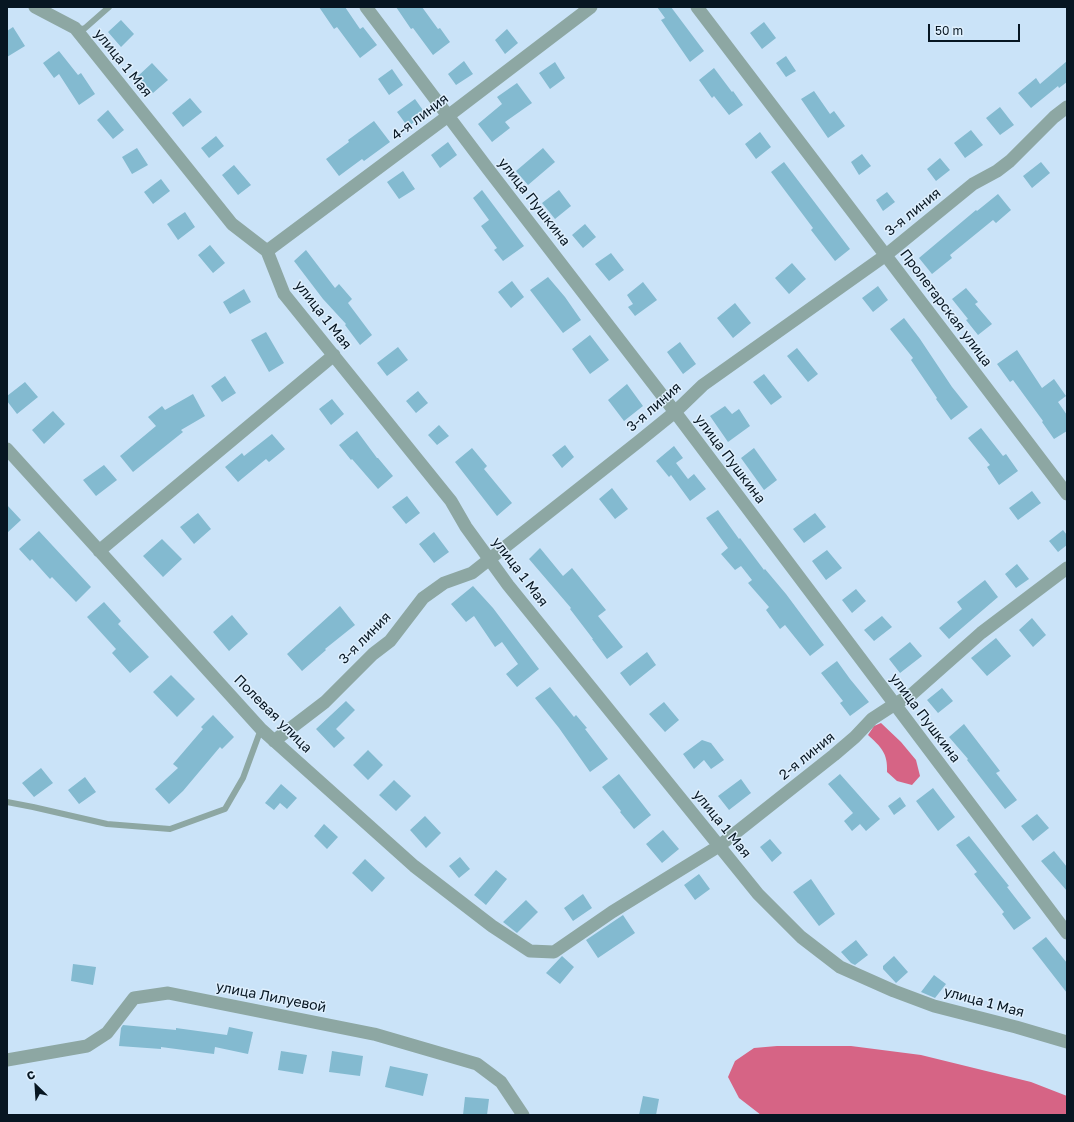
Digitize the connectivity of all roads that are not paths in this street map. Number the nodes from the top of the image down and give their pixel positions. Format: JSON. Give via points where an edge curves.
{"nodes":[{"id":1,"x":35,"y":7,"type":"edge"},
{"id":2,"x":110,"y":7,"type":"edge"},
{"id":3,"x":366,"y":7,"type":"edge"},
{"id":4,"x":591,"y":7,"type":"edge"},
{"id":5,"x":697,"y":7,"type":"edge"},
{"id":6,"x":75,"y":28,"type":"junction"},
{"id":7,"x":1067,"y":107,"type":"edge"},
{"id":8,"x":448,"y":116,"type":"junction"},
{"id":9,"x":267,"y":251,"type":"junction"},
{"id":10,"x":886,"y":255,"type":"junction"},
{"id":11,"x":334,"y":355,"type":"junction"},
{"id":12,"x":674,"y":412,"type":"junction"},
{"id":13,"x":7,"y":449,"type":"edge"},
{"id":14,"x":1067,"y":494,"type":"edge"},
{"id":15,"x":99,"y":551,"type":"junction"},
{"id":16,"x":490,"y":559,"type":"junction"},
{"id":17,"x":1067,"y":568,"type":"edge"},
{"id":18,"x":894,"y":704,"type":"junction"},
{"id":19,"x":261,"y":729,"type":"junction"},
{"id":20,"x":274,"y":741,"type":"junction"},
{"id":21,"x":7,"y":802,"type":"edge"},
{"id":22,"x":719,"y":846,"type":"junction"},
{"id":23,"x":1067,"y":933,"type":"edge"},
{"id":24,"x":554,"y":952,"type":"joint"},
{"id":25,"x":1067,"y":1042,"type":"edge"},
{"id":26,"x":7,"y":1060,"type":"edge"},
{"id":27,"x":523,"y":1115,"type":"edge"}],
"edges":[{"from":1,"to":6,"type":"street","name":"улица 1 Мая"},
{"from":2,"to":6,"type":"lane","via":[[84,29]]},
{"from":3,"to":8,"type":"street","name":"улица Пушкина"},
{"from":4,"to":8,"type":"street","name":"4-я линия"},
{"from":5,"to":10,"type":"street","name":"Пролетарская улица"},
{"from":6,"to":9,"type":"street","name":"улица 1 Мая","via":[[232,224]]},
{"from":7,"to":10,"type":"street","name":"3-я линия","via":[[1010,161],[973,184]]},
{"from":8,"to":9,"type":"street","name":"4-я линия"},
{"from":8,"to":12,"type":"street","name":"улица Пушкина"},
{"from":9,"to":11,"type":"street","name":"улица 1 Мая","via":[[284,294]]},
{"from":10,"to":12,"type":"street","name":"3-я линия","via":[[703,385]]},
{"from":10,"to":14,"type":"street","name":"Пролетарская улица"},
{"from":11,"to":15,"type":"street"},
{"from":11,"to":16,"type":"street","name":"улица 1 Мая","via":[[451,501],[466,527]]},
{"from":12,"to":16,"type":"street","name":"3-я линия"},
{"from":12,"to":18,"type":"street","name":"улица Пушкина"},
{"from":13,"to":15,"type":"street","name":"Полевая улица"},
{"from":15,"to":19,"type":"street","name":"Полевая улица"},
{"from":16,"to":20,"type":"street","name":"3-я линия","via":[[472,573],[444,584],[423,598],[390,641],[373,654],[325,702]]},
{"from":16,"to":22,"type":"street","name":"улица 1 Мая","via":[[508,585]]},
{"from":17,"to":18,"type":"street","name":"2-я линия","via":[[981,633],[911,695]]},
{"from":18,"to":22,"type":"street","name":"2-я линия","via":[[872,719],[834,755]]},
{"from":18,"to":23,"type":"street","name":"улица Пушкина"},
{"from":19,"to":20,"type":"street","name":"Полевая улица"},
{"from":19,"to":21,"type":"lane","via":[[243,778],[224,809],[170,829],[107,824]]},
{"from":20,"to":24,"type":"street","name":"Полевая улица","via":[[414,866],[492,926],[530,952]]},
{"from":22,"to":24,"type":"street","name":"2-я линия","via":[[612,912]]},
{"from":22,"to":25,"type":"street","name":"улица 1 Мая","via":[[758,894],[801,937],[840,967],[934,1006]]},
{"from":26,"to":27,"type":"street","name":"улица Лилуевой","via":[[88,1046],[107,1033],[134,998],[168,993],[374,1034],[477,1064],[501,1082]]}]}
